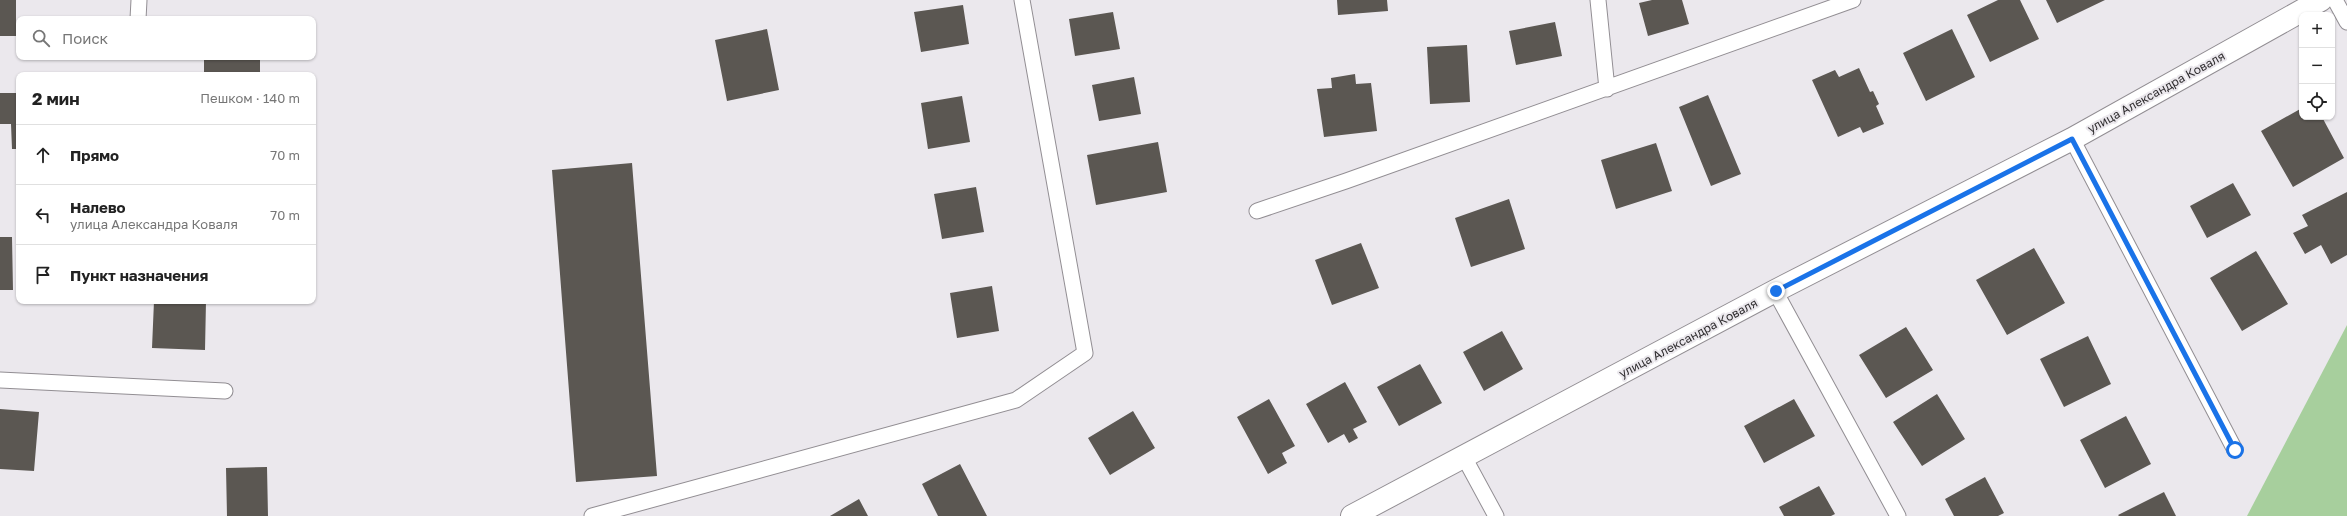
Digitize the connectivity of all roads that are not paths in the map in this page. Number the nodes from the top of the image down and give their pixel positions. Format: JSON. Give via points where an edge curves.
{"nodes":[{"id":1,"x":139,"y":0,"type":"edge"},
{"id":2,"x":1022,"y":0,"type":"edge"},
{"id":3,"x":1598,"y":0,"type":"edge"},
{"id":4,"x":1853,"y":0,"type":"edge"},
{"id":5,"x":2321,"y":0,"type":"edge"},
{"id":6,"x":2335,"y":0,"type":"edge"},
{"id":7,"x":138,"y":16,"type":"edge"},
{"id":8,"x":2347,"y":22,"type":"edge"},
{"id":9,"x":1607,"y":89,"type":"junction"},
{"id":10,"x":2072,"y":139,"type":"junction"},
{"id":11,"x":1257,"y":211,"type":"dead end"},
{"id":12,"x":1776,"y":291,"type":"junction"},
{"id":13,"x":0,"y":380,"type":"edge"},
{"id":14,"x":226,"y":391,"type":"dead end"},
{"id":15,"x":2235,"y":450,"type":"dead end"},
{"id":16,"x":1464,"y":457,"type":"junction"},
{"id":17,"x":592,"y":516,"type":"edge"},
{"id":18,"x":1352,"y":516,"type":"edge"},
{"id":19,"x":1496,"y":516,"type":"edge"},
{"id":20,"x":1898,"y":516,"type":"edge"}],
"edges":[{"from":1,"to":7,"type":"lane"},
{"from":2,"to":17,"type":"lane","via":[[1085,353],[1016,400]]},
{"from":3,"to":9,"type":"lane"},
{"from":4,"to":9,"type":"lane"},
{"from":5,"to":10,"type":"street","name":"улица Александра Коваля"},
{"from":6,"to":8,"type":"lane"},
{"from":9,"to":11,"type":"lane"},
{"from":10,"to":12,"type":"street","name":"улица Александра Коваля"},
{"from":10,"to":15,"type":"lane"},
{"from":12,"to":16,"type":"street","name":"улица Александра Коваля"},
{"from":12,"to":20,"type":"lane"},
{"from":13,"to":14,"type":"lane"},
{"from":16,"to":18,"type":"street","name":"улица Александра Коваля"},
{"from":16,"to":19,"type":"lane"}]}
